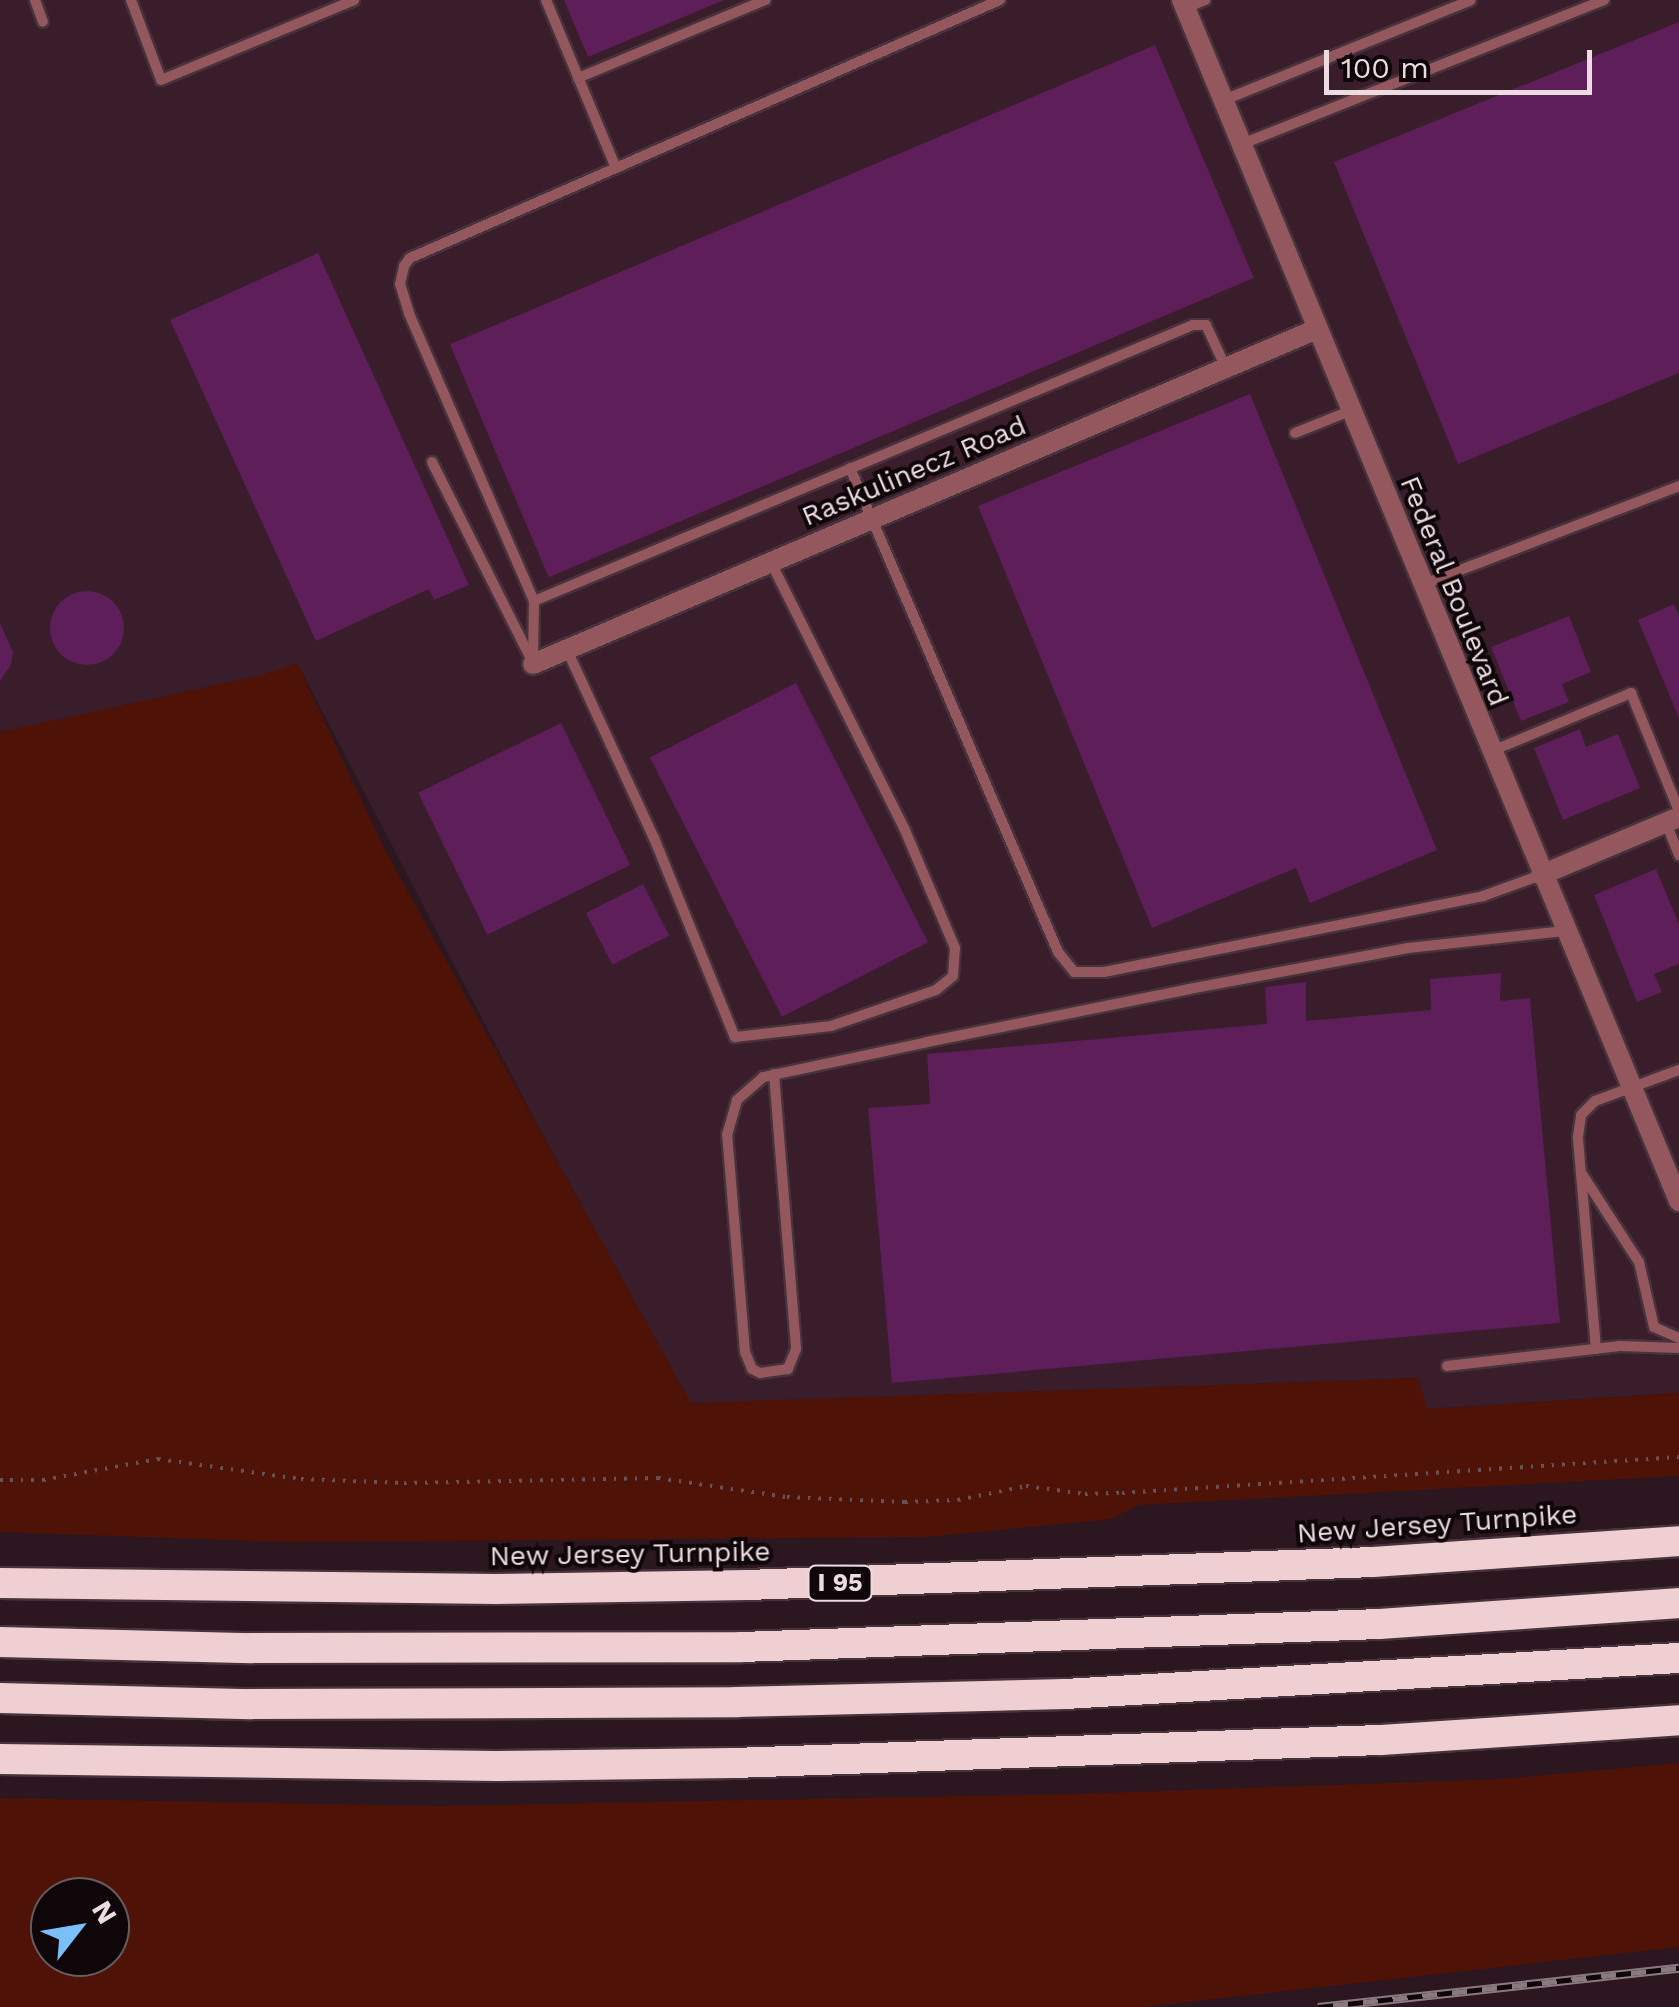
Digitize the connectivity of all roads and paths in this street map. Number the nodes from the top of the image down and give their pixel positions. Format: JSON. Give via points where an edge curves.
{"nodes":[{"id":1,"x":34,"y":0,"type":"edge"},
{"id":2,"x":131,"y":0,"type":"edge"},
{"id":3,"x":354,"y":0,"type":"edge"},
{"id":4,"x":546,"y":0,"type":"edge"},
{"id":5,"x":765,"y":0,"type":"edge"},
{"id":6,"x":1000,"y":0,"type":"edge"},
{"id":7,"x":1471,"y":0,"type":"edge"},
{"id":8,"x":1604,"y":0,"type":"edge"},
{"id":9,"x":1191,"y":3,"type":"edge"},
{"id":10,"x":43,"y":22,"type":"dead end"},
{"id":11,"x":578,"y":78,"type":"junction"},
{"id":12,"x":1223,"y":100,"type":"junction"},
{"id":13,"x":1241,"y":144,"type":"junction"},
{"id":14,"x":616,"y":168,"type":"junction"},
{"id":15,"x":1316,"y":329,"type":"junction"},
{"id":16,"x":1226,"y":368,"type":"junction"},
{"id":17,"x":1350,"y":410,"type":"junction"},
{"id":18,"x":1296,"y":433,"type":"dead end"},
{"id":19,"x":432,"y":462,"type":"dead end"},
{"id":20,"x":850,"y":468,"type":"junction"},
{"id":21,"x":1679,"y":486,"type":"edge"},
{"id":22,"x":872,"y":520,"type":"junction"},
{"id":23,"x":772,"y":562,"type":"junction"},
{"id":24,"x":1422,"y":585,"type":"junction"},
{"id":25,"x":534,"y":600,"type":"junction"},
{"id":26,"x":567,"y":650,"type":"junction"},
{"id":27,"x":533,"y":664,"type":"junction"},
{"id":28,"x":1491,"y":752,"type":"junction"},
{"id":29,"x":1675,"y":817,"type":"edge"},
{"id":30,"x":1679,"y":856,"type":"edge"},
{"id":31,"x":1541,"y":875,"type":"junction"},
{"id":32,"x":1564,"y":931,"type":"junction"},
{"id":33,"x":1679,"y":1070,"type":"edge"},
{"id":34,"x":774,"y":1074,"type":"junction"},
{"id":35,"x":1628,"y":1088,"type":"junction"},
{"id":36,"x":1581,"y":1174,"type":"junction"},
{"id":37,"x":1679,"y":1201,"type":"edge"},
{"id":38,"x":1679,"y":1338,"type":"edge"},
{"id":39,"x":1679,"y":1348,"type":"edge"},
{"id":40,"x":1596,"y":1349,"type":"junction"},
{"id":41,"x":1447,"y":1366,"type":"dead end"},
{"id":42,"x":1679,"y":1457,"type":"edge"},
{"id":43,"x":0,"y":1480,"type":"edge"},
{"id":44,"x":1679,"y":1541,"type":"edge"},
{"id":45,"x":0,"y":1582,"type":"edge"},
{"id":46,"x":1679,"y":1603,"type":"edge"},
{"id":47,"x":0,"y":1642,"type":"edge"},
{"id":48,"x":1679,"y":1658,"type":"edge"},
{"id":49,"x":0,"y":1698,"type":"edge"},
{"id":50,"x":1679,"y":1720,"type":"edge"},
{"id":51,"x":0,"y":1759,"type":"edge"}],
"edges":[{"from":1,"to":10,"type":"lane"},
{"from":2,"to":3,"type":"lane","via":[[162,80]]},
{"from":4,"to":11,"type":"lane"},
{"from":5,"to":11,"type":"lane"},
{"from":6,"to":14,"type":"lane"},
{"from":7,"to":12,"type":"lane"},
{"from":8,"to":13,"type":"lane"},
{"from":9,"to":12,"type":"street","name":"Federal Boulevard"},
{"from":11,"to":14,"type":"lane"},
{"from":12,"to":13,"type":"street","name":"Federal Boulevard"},
{"from":13,"to":15,"type":"street","name":"Federal Boulevard"},
{"from":14,"to":25,"type":"lane","via":[[410,258],[400,284]]},
{"from":15,"to":16,"type":"street","name":"Raskulinecz Road"},
{"from":15,"to":17,"type":"street","name":"Federal Boulevard"},
{"from":16,"to":20,"type":"lane","via":[[1206,325],[1193,325]]},
{"from":16,"to":22,"type":"street","name":"Raskulinecz Road"},
{"from":17,"to":18,"type":"lane"},
{"from":17,"to":24,"type":"street","name":"Federal Boulevard"},
{"from":19,"to":27,"type":"lane"},
{"from":20,"to":22,"type":"lane"},
{"from":20,"to":25,"type":"lane"},
{"from":21,"to":24,"type":"lane"},
{"from":22,"to":23,"type":"street","name":"Raskulinecz Road"},
{"from":22,"to":31,"type":"lane","via":[[1058,952],[1074,972],[1104,972],[1482,896]]},
{"from":23,"to":26,"type":"street","name":"Raskulinecz Road"},
{"from":23,"to":26,"type":"lane","via":[[904,828],[954,948],[953,976],[936,990],[831,1026],[735,1036]]},
{"from":24,"to":28,"type":"street","name":"Federal Boulevard"},
{"from":25,"to":27,"type":"lane"},
{"from":26,"to":27,"type":"street","name":"Raskulinecz Road"},
{"from":28,"to":29,"type":"lane","via":[[1630,693]]},
{"from":28,"to":31,"type":"street","name":"Federal Boulevard"},
{"from":29,"to":30,"type":"lane"},
{"from":29,"to":31,"type":"street"},
{"from":31,"to":32,"type":"street","name":"Federal Boulevard"},
{"from":32,"to":34,"type":"lane","via":[[1408,948]]},
{"from":32,"to":35,"type":"street","name":"Federal Boulevard"},
{"from":33,"to":35,"type":"lane"},
{"from":34,"to":34,"type":"lane","via":[[738,1100],[727,1135],[745,1352],[760,1374],[788,1368],[796,1348]]},
{"from":35,"to":36,"type":"lane","via":[[1588,1105],[1582,1115]]},
{"from":35,"to":37,"type":"street","name":"Federal Boulevard"},
{"from":36,"to":38,"type":"lane","via":[[1639,1262],[1654,1327]]},
{"from":36,"to":40,"type":"lane"},
{"from":39,"to":40,"type":"lane"},
{"from":40,"to":41,"type":"lane"},
{"from":42,"to":43,"type":"path","via":[[1122,1493],[1026,1486],[905,1502],[787,1498],[658,1478],[301,1480],[158,1459],[43,1480]]},
{"from":44,"to":45,"type":"highway","name":"New Jersey Turnpike","number":"I 95","via":[[1372,1562],[727,1586],[496,1590]]},
{"from":46,"to":47,"type":"highway","number":"I 95","via":[[1380,1624],[741,1647]]},
{"from":48,"to":49,"type":"highway","via":[[1065,1694],[736,1702]]},
{"from":50,"to":51,"type":"highway","via":[[1381,1740],[734,1764]]}]}
